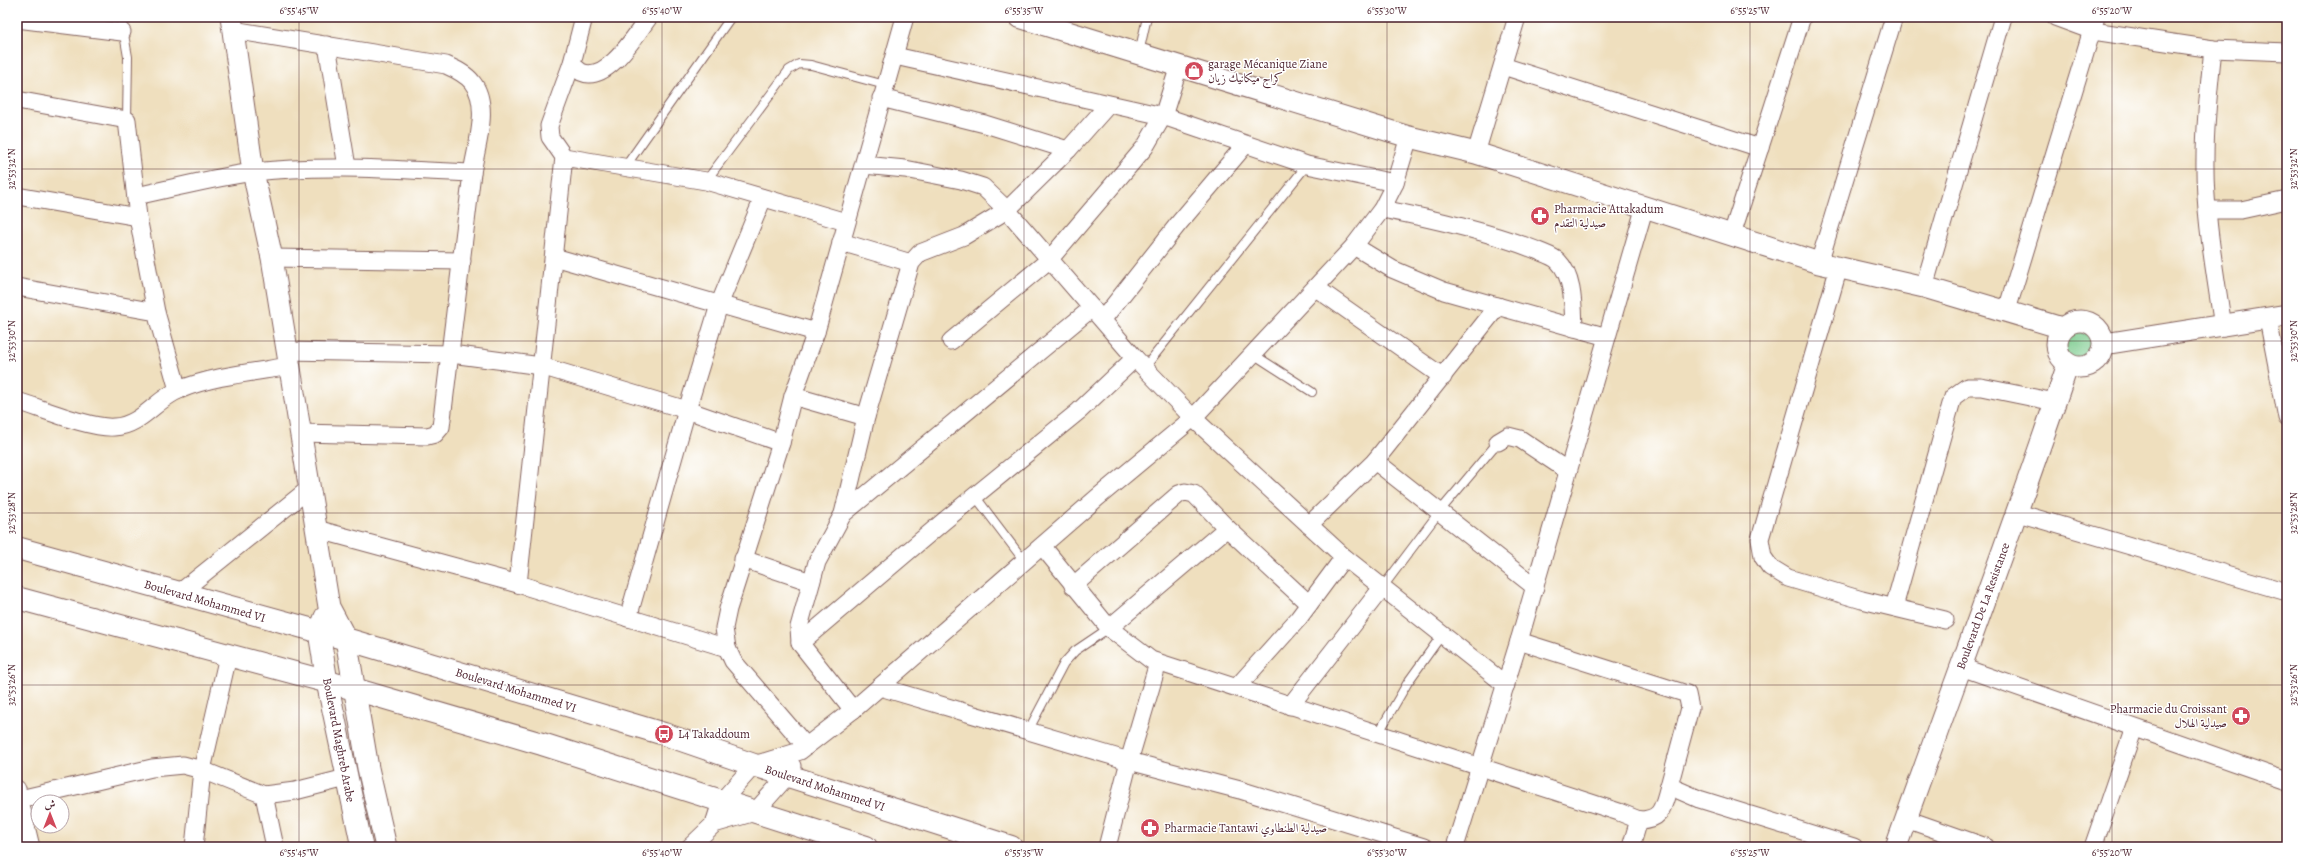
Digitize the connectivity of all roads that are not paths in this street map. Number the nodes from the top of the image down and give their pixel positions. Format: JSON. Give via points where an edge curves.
{"nodes":[{"id":1,"x":584,"y":17,"type":"edge"},
{"id":2,"x":649,"y":17,"type":"edge"},
{"id":3,"x":731,"y":17,"type":"edge"},
{"id":4,"x":905,"y":17,"type":"edge"},
{"id":5,"x":1019,"y":17,"type":"edge"},
{"id":6,"x":1147,"y":17,"type":"edge"},
{"id":7,"x":1517,"y":17,"type":"edge"},
{"id":8,"x":1894,"y":17,"type":"edge"},
{"id":9,"x":2004,"y":17,"type":"edge"},
{"id":10,"x":2055,"y":17,"type":"edge"},
{"id":11,"x":1800,"y":18,"type":"edge"},
{"id":12,"x":17,"y":19,"type":"edge"},
{"id":13,"x":1052,"y":22,"type":"edge"},
{"id":14,"x":122,"y":24,"type":"edge"},
{"id":15,"x":232,"y":24,"type":"edge"},
{"id":16,"x":2095,"y":24,"type":"edge"},
{"id":17,"x":327,"y":45,"type":"junction"},
{"id":18,"x":2213,"y":49,"type":"junction"},
{"id":19,"x":2287,"y":52,"type":"edge"},
{"id":20,"x":1138,"y":54,"type":"junction"},
{"id":21,"x":895,"y":56,"type":"junction"},
{"id":22,"x":572,"y":64,"type":"junction"},
{"id":23,"x":1179,"y":66,"type":"junction"},
{"id":24,"x":1503,"y":66,"type":"junction"},
{"id":25,"x":883,"y":91,"type":"junction"},
{"id":26,"x":17,"y":100,"type":"edge"},
{"id":27,"x":1108,"y":105,"type":"junction"},
{"id":28,"x":1163,"y":116,"type":"junction"},
{"id":29,"x":127,"y":120,"type":"junction"},
{"id":30,"x":1409,"y":137,"type":"junction"},
{"id":31,"x":1245,"y":145,"type":"junction"},
{"id":32,"x":1760,"y":148,"type":"junction"},
{"id":33,"x":1068,"y":150,"type":"junction"},
{"id":34,"x":1476,"y":153,"type":"junction"},
{"id":35,"x":564,"y":157,"type":"junction"},
{"id":36,"x":864,"y":165,"type":"junction"},
{"id":37,"x":1307,"y":165,"type":"junction"},
{"id":38,"x":347,"y":167,"type":"junction"},
{"id":39,"x":625,"y":167,"type":"junction"},
{"id":40,"x":253,"y":172,"type":"junction"},
{"id":41,"x":472,"y":173,"type":"junction"},
{"id":42,"x":706,"y":181,"type":"junction"},
{"id":43,"x":1395,"y":183,"type":"junction"},
{"id":44,"x":17,"y":196,"type":"edge"},
{"id":45,"x":136,"y":196,"type":"junction"},
{"id":46,"x":763,"y":198,"type":"junction"},
{"id":47,"x":2287,"y":200,"type":"edge"},
{"id":48,"x":1646,"y":206,"type":"junction"},
{"id":49,"x":1382,"y":209,"type":"junction"},
{"id":50,"x":1007,"y":210,"type":"junction"},
{"id":51,"x":2208,"y":210,"type":"junction"},
{"id":52,"x":138,"y":217,"type":"junction"},
{"id":53,"x":846,"y":222,"type":"junction"},
{"id":54,"x":1732,"y":234,"type":"junction"},
{"id":55,"x":841,"y":242,"type":"junction"},
{"id":56,"x":1354,"y":246,"type":"junction"},
{"id":57,"x":554,"y":257,"type":"junction"},
{"id":58,"x":272,"y":258,"type":"junction"},
{"id":59,"x":1048,"y":260,"type":"junction"},
{"id":60,"x":462,"y":261,"type":"junction"},
{"id":61,"x":1819,"y":262,"type":"junction"},
{"id":62,"x":911,"y":263,"type":"junction"},
{"id":63,"x":1840,"y":267,"type":"junction"},
{"id":64,"x":17,"y":287,"type":"edge"},
{"id":65,"x":1924,"y":287,"type":"junction"},
{"id":66,"x":1316,"y":288,"type":"junction"},
{"id":67,"x":719,"y":305,"type":"junction"},
{"id":68,"x":1498,"y":306,"type":"junction"},
{"id":69,"x":2007,"y":310,"type":"junction"},
{"id":70,"x":156,"y":312,"type":"junction"},
{"id":71,"x":1097,"y":314,"type":"junction"},
{"id":72,"x":2278,"y":317,"type":"edge"},
{"id":73,"x":2222,"y":327,"type":"junction"},
{"id":74,"x":1574,"y":328,"type":"junction"},
{"id":75,"x":2062,"y":328,"type":"junction"},
{"id":76,"x":816,"y":332,"type":"junction"},
{"id":77,"x":1607,"y":337,"type":"junction"},
{"id":78,"x":951,"y":341,"type":"dead end"},
{"id":79,"x":2104,"y":344,"type":"junction"},
{"id":80,"x":451,"y":354,"type":"junction"},
{"id":81,"x":1253,"y":354,"type":"junction"},
{"id":82,"x":289,"y":359,"type":"junction"},
{"id":83,"x":1140,"y":363,"type":"junction"},
{"id":84,"x":2068,"y":364,"type":"junction"},
{"id":85,"x":541,"y":366,"type":"junction"},
{"id":86,"x":1443,"y":377,"type":"junction"},
{"id":87,"x":178,"y":390,"type":"junction"},
{"id":88,"x":1312,"y":392,"type":"dead end"},
{"id":89,"x":793,"y":396,"type":"junction"},
{"id":90,"x":17,"y":401,"type":"edge"},
{"id":91,"x":2055,"y":402,"type":"junction"},
{"id":92,"x":687,"y":410,"type":"junction"},
{"id":93,"x":866,"y":417,"type":"junction"},
{"id":94,"x":1194,"y":418,"type":"junction"},
{"id":95,"x":2287,"y":418,"type":"edge"},
{"id":96,"x":300,"y":433,"type":"junction"},
{"id":97,"x":1498,"y":442,"type":"joint"},
{"id":98,"x":781,"y":443,"type":"junction"},
{"id":99,"x":1375,"y":461,"type":"junction"},
{"id":100,"x":1568,"y":471,"type":"junction"},
{"id":101,"x":310,"y":488,"type":"junction"},
{"id":102,"x":975,"y":496,"type":"junction"},
{"id":103,"x":1440,"y":511,"type":"junction"},
{"id":104,"x":2018,"y":513,"type":"junction"},
{"id":105,"x":843,"y":514,"type":"junction"},
{"id":106,"x":1309,"y":525,"type":"junction"},
{"id":107,"x":1227,"y":528,"type":"junction"},
{"id":108,"x":316,"y":529,"type":"junction"},
{"id":109,"x":1043,"y":547,"type":"junction"},
{"id":110,"x":17,"y":548,"type":"edge"},
{"id":111,"x":1344,"y":558,"type":"junction"},
{"id":112,"x":743,"y":559,"type":"junction"},
{"id":113,"x":1026,"y":562,"type":"junction"},
{"id":114,"x":811,"y":582,"type":"junction"},
{"id":115,"x":518,"y":584,"type":"junction"},
{"id":116,"x":1073,"y":586,"type":"junction"},
{"id":117,"x":1535,"y":587,"type":"junction"},
{"id":118,"x":1382,"y":589,"type":"junction"},
{"id":119,"x":2287,"y":592,"type":"edge"},
{"id":120,"x":178,"y":594,"type":"junction"},
{"id":121,"x":17,"y":598,"type":"edge"},
{"id":122,"x":1309,"y":604,"type":"junction"},
{"id":123,"x":329,"y":607,"type":"junction"},
{"id":124,"x":1894,"y":607,"type":"junction"},
{"id":125,"x":628,"y":618,"type":"junction"},
{"id":126,"x":1945,"y":620,"type":"dead end"},
{"id":127,"x":1109,"y":628,"type":"junction"},
{"id":128,"x":319,"y":632,"type":"junction"},
{"id":129,"x":1441,"y":636,"type":"junction"},
{"id":130,"x":346,"y":640,"type":"junction"},
{"id":131,"x":1519,"y":641,"type":"junction"},
{"id":132,"x":800,"y":644,"type":"junction"},
{"id":133,"x":727,"y":648,"type":"junction"},
{"id":134,"x":228,"y":656,"type":"junction"},
{"id":135,"x":1158,"y":663,"type":"junction"},
{"id":136,"x":1961,"y":667,"type":"junction"},
{"id":137,"x":327,"y":682,"type":"junction"},
{"id":138,"x":1506,"y":685,"type":"junction"},
{"id":139,"x":880,"y":687,"type":"junction"},
{"id":140,"x":1236,"y":687,"type":"junction"},
{"id":141,"x":354,"y":689,"type":"junction"},
{"id":142,"x":1290,"y":706,"type":"junction"},
{"id":143,"x":853,"y":710,"type":"junction"},
{"id":144,"x":2134,"y":728,"type":"junction"},
{"id":145,"x":1028,"y":731,"type":"junction"},
{"id":146,"x":1378,"y":734,"type":"junction"},
{"id":147,"x":803,"y":749,"type":"junction"},
{"id":148,"x":1129,"y":761,"type":"junction"},
{"id":149,"x":754,"y":765,"type":"junction"},
{"id":150,"x":1480,"y":767,"type":"junction"},
{"id":151,"x":202,"y":770,"type":"junction"},
{"id":152,"x":787,"y":776,"type":"junction"},
{"id":153,"x":346,"y":778,"type":"junction"},
{"id":154,"x":2287,"y":781,"type":"edge"},
{"id":155,"x":1669,"y":786,"type":"junction"},
{"id":156,"x":18,"y":794,"type":"edge"},
{"id":157,"x":264,"y":795,"type":"junction"},
{"id":158,"x":721,"y":802,"type":"junction"},
{"id":159,"x":755,"y":812,"type":"junction"},
{"id":160,"x":1906,"y":819,"type":"junction"},
{"id":161,"x":1639,"y":820,"type":"junction"},
{"id":162,"x":714,"y":824,"type":"junction"},
{"id":163,"x":31,"y":847,"type":"edge"},
{"id":164,"x":194,"y":847,"type":"edge"},
{"id":165,"x":275,"y":847,"type":"edge"},
{"id":166,"x":362,"y":847,"type":"edge"},
{"id":167,"x":386,"y":847,"type":"edge"},
{"id":168,"x":690,"y":847,"type":"edge"},
{"id":169,"x":866,"y":847,"type":"edge"},
{"id":170,"x":1011,"y":847,"type":"edge"},
{"id":171,"x":1108,"y":847,"type":"edge"},
{"id":172,"x":1424,"y":847,"type":"edge"},
{"id":173,"x":1455,"y":847,"type":"edge"},
{"id":174,"x":1631,"y":847,"type":"edge"},
{"id":175,"x":1854,"y":847,"type":"edge"},
{"id":176,"x":1896,"y":847,"type":"edge"},
{"id":177,"x":1986,"y":847,"type":"edge"},
{"id":178,"x":2093,"y":847,"type":"edge"}],
"edges":[{"from":1,"to":22,"type":"street"},
{"from":2,"to":22,"type":"street","via":[[608,68],[595,74],[581,72]]},
{"from":3,"to":39,"type":"lane"},
{"from":4,"to":21,"type":"street"},
{"from":5,"to":13,"type":"street"},
{"from":6,"to":20,"type":"lane"},
{"from":7,"to":24,"type":"street"},
{"from":8,"to":61,"type":"street"},
{"from":9,"to":65,"type":"street"},
{"from":10,"to":16,"type":"street"},
{"from":11,"to":32,"type":"street"},
{"from":12,"to":14,"type":"street"},
{"from":13,"to":20,"type":"street"},
{"from":14,"to":29,"type":"lane","via":[[128,57]]},
{"from":15,"to":17,"type":"street"},
{"from":15,"to":40,"type":"street"},
{"from":16,"to":18,"type":"street"},
{"from":16,"to":69,"type":"street"},
{"from":17,"to":38,"type":"street"},
{"from":17,"to":41,"type":"street","via":[[446,65],[472,81],[480,97],[481,114]]},
{"from":18,"to":19,"type":"street"},
{"from":18,"to":51,"type":"street","via":[[2205,159]]},
{"from":20,"to":23,"type":"street"},
{"from":21,"to":25,"type":"street"},
{"from":21,"to":27,"type":"street"},
{"from":22,"to":35,"type":"street","via":[[549,126],[550,138]]},
{"from":23,"to":28,"type":"street"},
{"from":23,"to":30,"type":"street"},
{"from":24,"to":32,"type":"street"},
{"from":24,"to":34,"type":"street"},
{"from":25,"to":33,"type":"street"},
{"from":25,"to":36,"type":"street"},
{"from":25,"to":42,"type":"lane","via":[[811,65],[799,64],[789,70]]},
{"from":26,"to":29,"type":"street"},
{"from":27,"to":28,"type":"street"},
{"from":27,"to":33,"type":"street"},
{"from":28,"to":31,"type":"street"},
{"from":28,"to":59,"type":"street","via":[[1145,147]]},
{"from":29,"to":45,"type":"street"},
{"from":30,"to":34,"type":"street"},
{"from":30,"to":43,"type":"street"},
{"from":31,"to":37,"type":"street"},
{"from":31,"to":71,"type":"street"},
{"from":32,"to":54,"type":"street"},
{"from":33,"to":50,"type":"street"},
{"from":34,"to":48,"type":"street"},
{"from":35,"to":39,"type":"street"},
{"from":35,"to":57,"type":"street"},
{"from":36,"to":50,"type":"street","via":[[905,169],[968,182],[983,187]]},
{"from":36,"to":53,"type":"street"},
{"from":37,"to":43,"type":"street"},
{"from":37,"to":83,"type":"lane"},
{"from":38,"to":40,"type":"street"},
{"from":38,"to":41,"type":"street"},
{"from":39,"to":42,"type":"street"},
{"from":40,"to":45,"type":"street"},
{"from":40,"to":58,"type":"street"},
{"from":41,"to":60,"type":"street"},
{"from":42,"to":46,"type":"street"},
{"from":43,"to":49,"type":"street"},
{"from":44,"to":52,"type":"street"},
{"from":45,"to":52,"type":"street"},
{"from":46,"to":53,"type":"street"},
{"from":46,"to":67,"type":"street"},
{"from":47,"to":51,"type":"street","via":[[2240,210]]},
{"from":48,"to":54,"type":"street"},
{"from":48,"to":77,"type":"street"},
{"from":49,"to":56,"type":"street"},
{"from":49,"to":74,"type":"street","via":[[1436,220],[1515,242],[1558,260],[1572,294]]},
{"from":50,"to":59,"type":"street"},
{"from":50,"to":62,"type":"street","via":[[964,236],[920,253]]},
{"from":51,"to":73,"type":"street"},
{"from":52,"to":70,"type":"street"},
{"from":53,"to":55,"type":"street"},
{"from":54,"to":61,"type":"street"},
{"from":55,"to":62,"type":"street"},
{"from":55,"to":76,"type":"street"},
{"from":56,"to":66,"type":"street"},
{"from":56,"to":68,"type":"street","via":[[1392,269],[1444,291]]},
{"from":57,"to":67,"type":"street"},
{"from":57,"to":85,"type":"street"},
{"from":58,"to":60,"type":"street"},
{"from":58,"to":82,"type":"street"},
{"from":59,"to":71,"type":"street"},
{"from":59,"to":78,"type":"street"},
{"from":60,"to":80,"type":"street"},
{"from":61,"to":63,"type":"street"},
{"from":62,"to":93,"type":"street"},
{"from":63,"to":65,"type":"street"},
{"from":63,"to":124,"type":"street","via":[[1760,539],[1763,557],[1770,567],[1788,578]]},
{"from":64,"to":70,"type":"street"},
{"from":65,"to":69,"type":"street"},
{"from":66,"to":81,"type":"street"},
{"from":66,"to":86,"type":"street"},
{"from":67,"to":76,"type":"street"},
{"from":67,"to":92,"type":"street"},
{"from":68,"to":74,"type":"street"},
{"from":68,"to":86,"type":"street"},
{"from":69,"to":75,"type":"street"},
{"from":70,"to":87,"type":"street"},
{"from":71,"to":83,"type":"street"},
{"from":71,"to":105,"type":"street"},
{"from":72,"to":73,"type":"street"},
{"from":72,"to":95,"type":"street"},
{"from":73,"to":79,"type":"street"},
{"from":74,"to":77,"type":"street"},
{"from":75,"to":79,"type":"street","via":[[2069,323],[2085,321],[2098,329]]},
{"from":75,"to":84,"type":"street","via":[[2058,334],[2056,347],[2062,360]]},
{"from":76,"to":89,"type":"street"},
{"from":77,"to":100,"type":"street"},
{"from":79,"to":84,"type":"street","via":[[2102,352],[2092,364],[2075,367]]},
{"from":80,"to":82,"type":"street"},
{"from":80,"to":85,"type":"street"},
{"from":80,"to":96,"type":"street","via":[[443,420],[435,434],[427,436]]},
{"from":81,"to":88,"type":"lane"},
{"from":81,"to":94,"type":"street"},
{"from":82,"to":87,"type":"street"},
{"from":82,"to":96,"type":"street"},
{"from":83,"to":94,"type":"street"},
{"from":83,"to":102,"type":"street"},
{"from":84,"to":91,"type":"street","name":"Boulevard De La Resistance"},
{"from":85,"to":92,"type":"street"},
{"from":85,"to":115,"type":"street"},
{"from":86,"to":99,"type":"street"},
{"from":87,"to":90,"type":"street","via":[[138,419],[114,428],[99,426]]},
{"from":89,"to":93,"type":"street"},
{"from":89,"to":98,"type":"street"},
{"from":91,"to":104,"type":"street","name":"Boulevard De La Resistance"},
{"from":91,"to":124,"type":"street","via":[[1981,387],[1967,387],[1953,396]]},
{"from":92,"to":98,"type":"street"},
{"from":92,"to":125,"type":"street"},
{"from":93,"to":105,"type":"street"},
{"from":94,"to":106,"type":"street"},
{"from":94,"to":109,"type":"street","via":[[1098,497]]},
{"from":96,"to":101,"type":"street"},
{"from":97,"to":100,"type":"street","via":[[1508,436],[1520,439]]},
{"from":97,"to":103,"type":"lane"},
{"from":98,"to":112,"type":"street"},
{"from":99,"to":103,"type":"street"},
{"from":99,"to":106,"type":"street"},
{"from":100,"to":117,"type":"street"},
{"from":101,"to":108,"type":"street"},
{"from":101,"to":120,"type":"street"},
{"from":102,"to":113,"type":"lane"},
{"from":102,"to":132,"type":"street"},
{"from":103,"to":117,"type":"street"},
{"from":103,"to":118,"type":"lane"},
{"from":104,"to":119,"type":"street"},
{"from":104,"to":136,"type":"street","name":"Boulevard De La Resistance"},
{"from":105,"to":114,"type":"street","via":[[823,548]]},
{"from":106,"to":111,"type":"street"},
{"from":107,"to":116,"type":"street","via":[[1194,494],[1182,492]]},
{"from":107,"to":122,"type":"street"},
{"from":107,"to":127,"type":"street"},
{"from":108,"to":115,"type":"street"},
{"from":108,"to":123,"type":"street"},
{"from":109,"to":113,"type":"street"},
{"from":109,"to":116,"type":"street"},
{"from":110,"to":120,"type":"main road","name":"Boulevard Mohammed VI"},
{"from":111,"to":118,"type":"street"},
{"from":111,"to":122,"type":"street"},
{"from":112,"to":114,"type":"street"},
{"from":112,"to":133,"type":"street","via":[[724,628]]},
{"from":113,"to":139,"type":"street"},
{"from":114,"to":132,"type":"street","via":[[801,618]]},
{"from":115,"to":125,"type":"street"},
{"from":116,"to":127,"type":"street"},
{"from":117,"to":131,"type":"street"},
{"from":118,"to":129,"type":"street"},
{"from":118,"to":142,"type":"street"},
{"from":120,"to":128,"type":"main road","name":"Boulevard Mohammed VI"},
{"from":121,"to":134,"type":"main road"},
{"from":122,"to":140,"type":"street"},
{"from":123,"to":128,"type":"street"},
{"from":123,"to":130,"type":"street","name":"Boulevard Maghreb Arabe"},
{"from":124,"to":126,"type":"street"},
{"from":125,"to":133,"type":"street"},
{"from":127,"to":135,"type":"street","via":[[1139,653]]},
{"from":127,"to":145,"type":"lane","via":[[1075,651],[1064,663]]},
{"from":128,"to":130,"type":"main road","name":"Boulevard Mohammed VI"},
{"from":128,"to":137,"type":"street","name":"Boulevard Maghreb Arabe"},
{"from":129,"to":138,"type":"street"},
{"from":129,"to":146,"type":"lane","via":[[1408,682]]},
{"from":130,"to":141,"type":"street","name":"Boulevard Maghreb Arabe"},
{"from":130,"to":149,"type":"main road","name":"Boulevard Mohammed VI","via":[[664,734]]},
{"from":131,"to":138,"type":"street"},
{"from":131,"to":155,"type":"street","via":[[1687,694],[1690,708]]},
{"from":132,"to":143,"type":"street"},
{"from":133,"to":147,"type":"street","via":[[741,672]]},
{"from":134,"to":137,"type":"main road"},
{"from":134,"to":151,"type":"street"},
{"from":135,"to":140,"type":"street"},
{"from":135,"to":148,"type":"street"},
{"from":136,"to":144,"type":"street"},
{"from":136,"to":160,"type":"street","name":"Boulevard De La Resistance"},
{"from":137,"to":141,"type":"main road"},
{"from":137,"to":153,"type":"street","name":"Boulevard Maghreb Arabe"},
{"from":138,"to":150,"type":"street"},
{"from":139,"to":143,"type":"street"},
{"from":139,"to":145,"type":"street"},
{"from":140,"to":142,"type":"street"},
{"from":141,"to":158,"type":"main road","via":[[542,744]]},
{"from":141,"to":167,"type":"street","name":"Boulevard Maghreb Arabe"},
{"from":142,"to":146,"type":"street"},
{"from":143,"to":147,"type":"street"},
{"from":144,"to":154,"type":"street"},
{"from":144,"to":178,"type":"street"},
{"from":145,"to":148,"type":"street"},
{"from":146,"to":150,"type":"street"},
{"from":147,"to":149,"type":"street"},
{"from":147,"to":152,"type":"street"},
{"from":148,"to":171,"type":"street"},
{"from":148,"to":172,"type":"street","via":[[1240,790]]},
{"from":149,"to":152,"type":"main road","name":"Boulevard Mohammed VI"},
{"from":149,"to":158,"type":"street"},
{"from":150,"to":161,"type":"street"},
{"from":150,"to":173,"type":"street"},
{"from":151,"to":156,"type":"street","via":[[183,765],[152,768]]},
{"from":151,"to":157,"type":"street"},
{"from":151,"to":164,"type":"street"},
{"from":152,"to":159,"type":"street"},
{"from":152,"to":170,"type":"main road","name":"Boulevard Mohammed VI"},
{"from":153,"to":157,"type":"street","via":[[295,791]]},
{"from":153,"to":166,"type":"street","name":"Boulevard Maghreb Arabe"},
{"from":155,"to":161,"type":"street","via":[[1660,812],[1648,820]]},
{"from":155,"to":175,"type":"street","via":[[1699,799]]},
{"from":156,"to":163,"type":"street"},
{"from":157,"to":165,"type":"street"},
{"from":158,"to":159,"type":"main road"},
{"from":158,"to":162,"type":"street"},
{"from":159,"to":162,"type":"street"},
{"from":159,"to":169,"type":"main road"},
{"from":160,"to":176,"type":"street","name":"Boulevard De La Resistance"},
{"from":160,"to":177,"type":"street"},
{"from":161,"to":174,"type":"street"},
{"from":162,"to":168,"type":"street"}]}
